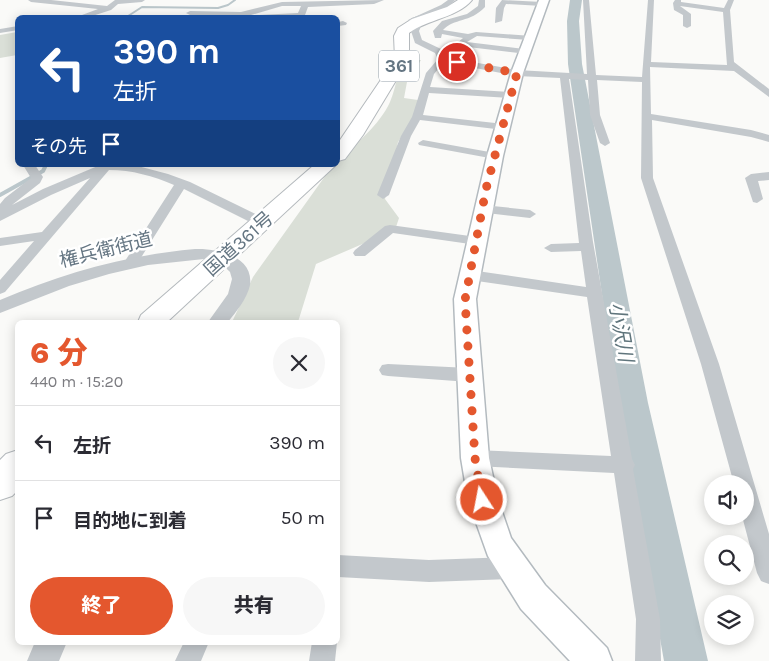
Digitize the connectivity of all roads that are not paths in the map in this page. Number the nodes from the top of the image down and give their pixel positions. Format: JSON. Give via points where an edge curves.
{"nodes":[{"id":1,"x":31,"y":0,"type":"edge"},
{"id":2,"x":142,"y":0,"type":"edge"},
{"id":3,"x":381,"y":0,"type":"edge"},
{"id":4,"x":452,"y":0,"type":"edge"},
{"id":5,"x":466,"y":0,"type":"edge"},
{"id":6,"x":586,"y":0,"type":"edge"},
{"id":7,"x":651,"y":0,"type":"edge"},
{"id":8,"x":731,"y":0,"type":"edge"},
{"id":9,"x":118,"y":1,"type":"edge"},
{"id":10,"x":340,"y":1,"type":"edge"},
{"id":11,"x":678,"y":1,"type":"edge"},
{"id":12,"x":322,"y":2,"type":"junction"},
{"id":13,"x":543,"y":2,"type":"edge"},
{"id":14,"x":482,"y":3,"type":"edge"},
{"id":15,"x":504,"y":3,"type":"edge"},
{"id":16,"x":108,"y":8,"type":"junction"},
{"id":17,"x":726,"y":10,"type":"junction"},
{"id":18,"x":190,"y":13,"type":"dead end"},
{"id":19,"x":88,"y":15,"type":"edge"},
{"id":20,"x":222,"y":15,"type":"edge"},
{"id":21,"x":242,"y":15,"type":"edge"},
{"id":22,"x":300,"y":15,"type":"edge"},
{"id":23,"x":498,"y":20,"type":"dead end"},
{"id":24,"x":416,"y":22,"type":"junction"},
{"id":25,"x":686,"y":26,"type":"dead end"},
{"id":26,"x":15,"y":28,"type":"edge"},
{"id":27,"x":0,"y":31,"type":"edge"},
{"id":28,"x":437,"y":31,"type":"junction"},
{"id":29,"x":469,"y":37,"type":"junction"},
{"id":30,"x":527,"y":45,"type":"junction"},
{"id":31,"x":440,"y":55,"type":"junction"},
{"id":32,"x":646,"y":64,"type":"junction"},
{"id":33,"x":735,"y":68,"type":"junction"},
{"id":34,"x":517,"y":73,"type":"junction"},
{"id":35,"x":565,"y":76,"type":"junction"},
{"id":36,"x":593,"y":78,"type":"junction"},
{"id":37,"x":647,"y":80,"type":"junction"},
{"id":38,"x":425,"y":90,"type":"junction"},
{"id":39,"x":482,"y":94,"type":"junction"},
{"id":40,"x":512,"y":96,"type":"junction"},
{"id":41,"x":465,"y":99,"type":"dead end"},
{"id":42,"x":767,"y":99,"type":"edge"},
{"id":43,"x":647,"y":116,"type":"junction"},
{"id":44,"x":417,"y":117,"type":"junction"},
{"id":45,"x":504,"y":127,"type":"junction"},
{"id":46,"x":766,"y":135,"type":"edge"},
{"id":47,"x":423,"y":143,"type":"dead end"},
{"id":48,"x":605,"y":143,"type":"dead end"},
{"id":49,"x":340,"y":152,"type":"edge"},
{"id":50,"x":495,"y":156,"type":"junction"},
{"id":51,"x":105,"y":167,"type":"joint"},
{"id":52,"x":122,"y":167,"type":"edge"},
{"id":53,"x":324,"y":167,"type":"edge"},
{"id":54,"x":33,"y":172,"type":"edge"},
{"id":55,"x":769,"y":176,"type":"edge"},
{"id":56,"x":181,"y":184,"type":"junction"},
{"id":57,"x":383,"y":195,"type":"dead end"},
{"id":58,"x":758,"y":198,"type":"dead end"},
{"id":59,"x":483,"y":209,"type":"junction"},
{"id":60,"x":0,"y":213,"type":"edge"},
{"id":61,"x":530,"y":214,"type":"dead end"},
{"id":62,"x":0,"y":217,"type":"edge"},
{"id":63,"x":263,"y":223,"type":"junction"},
{"id":64,"x":47,"y":235,"type":"junction"},
{"id":65,"x":478,"y":241,"type":"junction"},
{"id":66,"x":0,"y":242,"type":"edge"},
{"id":67,"x":588,"y":247,"type":"junction"},
{"id":68,"x":552,"y":248,"type":"dead end"},
{"id":69,"x":360,"y":253,"type":"dead end"},
{"id":70,"x":226,"y":257,"type":"junction"},
{"id":71,"x":132,"y":261,"type":"junction"},
{"id":72,"x":470,"y":274,"type":"junction"},
{"id":73,"x":0,"y":289,"type":"edge"},
{"id":74,"x":595,"y":293,"type":"junction"},
{"id":75,"x":0,"y":308,"type":"edge"},
{"id":76,"x":153,"y":320,"type":"edge"},
{"id":77,"x":220,"y":320,"type":"edge"},
{"id":78,"x":388,"y":370,"type":"dead end"},
{"id":79,"x":468,"y":375,"type":"junction"},
{"id":80,"x":475,"y":458,"type":"junction"},
{"id":81,"x":625,"y":465,"type":"junction"},
{"id":82,"x":741,"y":475,"type":"edge"},
{"id":83,"x":754,"y":520,"type":"edge"},
{"id":84,"x":340,"y":566,"type":"edge"},
{"id":85,"x":513,"y":568,"type":"junction"},
{"id":86,"x":769,"y":573,"type":"edge"},
{"id":87,"x":51,"y":645,"type":"edge"},
{"id":88,"x":196,"y":645,"type":"edge"},
{"id":89,"x":325,"y":645,"type":"edge"},
{"id":90,"x":44,"y":661,"type":"edge"},
{"id":91,"x":188,"y":661,"type":"edge"},
{"id":92,"x":322,"y":661,"type":"edge"},
{"id":93,"x":594,"y":661,"type":"edge"},
{"id":94,"x":648,"y":661,"type":"edge"}],
"edges":[{"from":1,"to":16,"type":"street"},
{"from":2,"to":9,"type":"street"},
{"from":3,"to":10,"type":"street"},
{"from":4,"to":24,"type":"street","via":[[444,7],[412,20]]},
{"from":5,"to":24,"type":"highway","via":[[451,10]]},
{"from":6,"to":36,"type":"street"},
{"from":7,"to":32,"type":"street"},
{"from":8,"to":17,"type":"street"},
{"from":9,"to":16,"type":"street"},
{"from":10,"to":12,"type":"street"},
{"from":11,"to":17,"type":"street"},
{"from":11,"to":25,"type":"street","via":[[677,8],[688,14]]},
{"from":12,"to":21,"type":"street","via":[[282,4]]},
{"from":12,"to":22,"type":"street","via":[[305,5]]},
{"from":13,"to":15,"type":"street"},
{"from":13,"to":30,"type":"main road"},
{"from":14,"to":15,"type":"street"},
{"from":14,"to":28,"type":"street","via":[[470,16],[445,23]]},
{"from":15,"to":23,"type":"street"},
{"from":16,"to":19,"type":"street"},
{"from":17,"to":33,"type":"street","via":[[730,63]]},
{"from":18,"to":20,"type":"street"},
{"from":24,"to":31,"type":"street","via":[[418,41]]},
{"from":24,"to":49,"type":"highway","number":"361","via":[[401,36],[402,60],[398,67]]},
{"from":26,"to":27,"type":"street"},
{"from":28,"to":29,"type":"street"},
{"from":28,"to":31,"type":"street"},
{"from":29,"to":30,"type":"street","via":[[476,34]]},
{"from":29,"to":30,"type":"street","via":[[460,44]]},
{"from":30,"to":34,"type":"main road"},
{"from":31,"to":34,"type":"street"},
{"from":31,"to":38,"type":"street"},
{"from":32,"to":33,"type":"street"},
{"from":32,"to":37,"type":"street"},
{"from":33,"to":42,"type":"street"},
{"from":34,"to":35,"type":"street"},
{"from":34,"to":40,"type":"main road"},
{"from":35,"to":36,"type":"street"},
{"from":35,"to":67,"type":"street"},
{"from":36,"to":37,"type":"street"},
{"from":36,"to":48,"type":"street","via":[[594,115]]},
{"from":37,"to":43,"type":"street"},
{"from":38,"to":39,"type":"street"},
{"from":38,"to":44,"type":"street"},
{"from":39,"to":40,"type":"street"},
{"from":39,"to":41,"type":"street"},
{"from":40,"to":45,"type":"main road"},
{"from":43,"to":46,"type":"street"},
{"from":43,"to":82,"type":"street","via":[[647,178],[710,364]]},
{"from":44,"to":45,"type":"street"},
{"from":44,"to":57,"type":"street"},
{"from":45,"to":50,"type":"main road"},
{"from":47,"to":50,"type":"street"},
{"from":50,"to":59,"type":"main road"},
{"from":51,"to":62,"type":"street"},
{"from":51,"to":64,"type":"street"},
{"from":52,"to":56,"type":"street","via":[[159,173]]},
{"from":53,"to":63,"type":"highway","name":"国道361号"},
{"from":54,"to":60,"type":"street","via":[[29,186],[9,201]]},
{"from":55,"to":58,"type":"street","via":[[751,178]]},
{"from":56,"to":63,"type":"street"},
{"from":56,"to":71,"type":"street"},
{"from":59,"to":61,"type":"street"},
{"from":59,"to":65,"type":"main road"},
{"from":63,"to":70,"type":"highway","name":"国道361号"},
{"from":64,"to":66,"type":"street"},
{"from":64,"to":73,"type":"street"},
{"from":65,"to":69,"type":"street","via":[[390,228]]},
{"from":65,"to":72,"type":"main road"},
{"from":67,"to":68,"type":"street"},
{"from":67,"to":74,"type":"street"},
{"from":70,"to":71,"type":"street","name":"権兵衛街道","via":[[200,254]]},
{"from":70,"to":76,"type":"highway","name":"国道361号"},
{"from":70,"to":77,"type":"street","via":[[239,270],[241,285],[235,300]]},
{"from":71,"to":75,"type":"street","name":"権兵衛街道","via":[[68,280]]},
{"from":72,"to":74,"type":"street"},
{"from":72,"to":79,"type":"main road","via":[[465,300]]},
{"from":74,"to":81,"type":"street"},
{"from":78,"to":79,"type":"street"},
{"from":79,"to":80,"type":"main road"},
{"from":80,"to":81,"type":"street"},
{"from":80,"to":85,"type":"main road","via":[[482,500],[499,546]]},
{"from":81,"to":94,"type":"street","via":[[648,619]]},
{"from":83,"to":86,"type":"street"},
{"from":84,"to":85,"type":"street","via":[[429,570]]},
{"from":85,"to":93,"type":"main road","via":[[533,597]]},
{"from":87,"to":90,"type":"street"},
{"from":88,"to":91,"type":"street"},
{"from":89,"to":92,"type":"street"}]}
